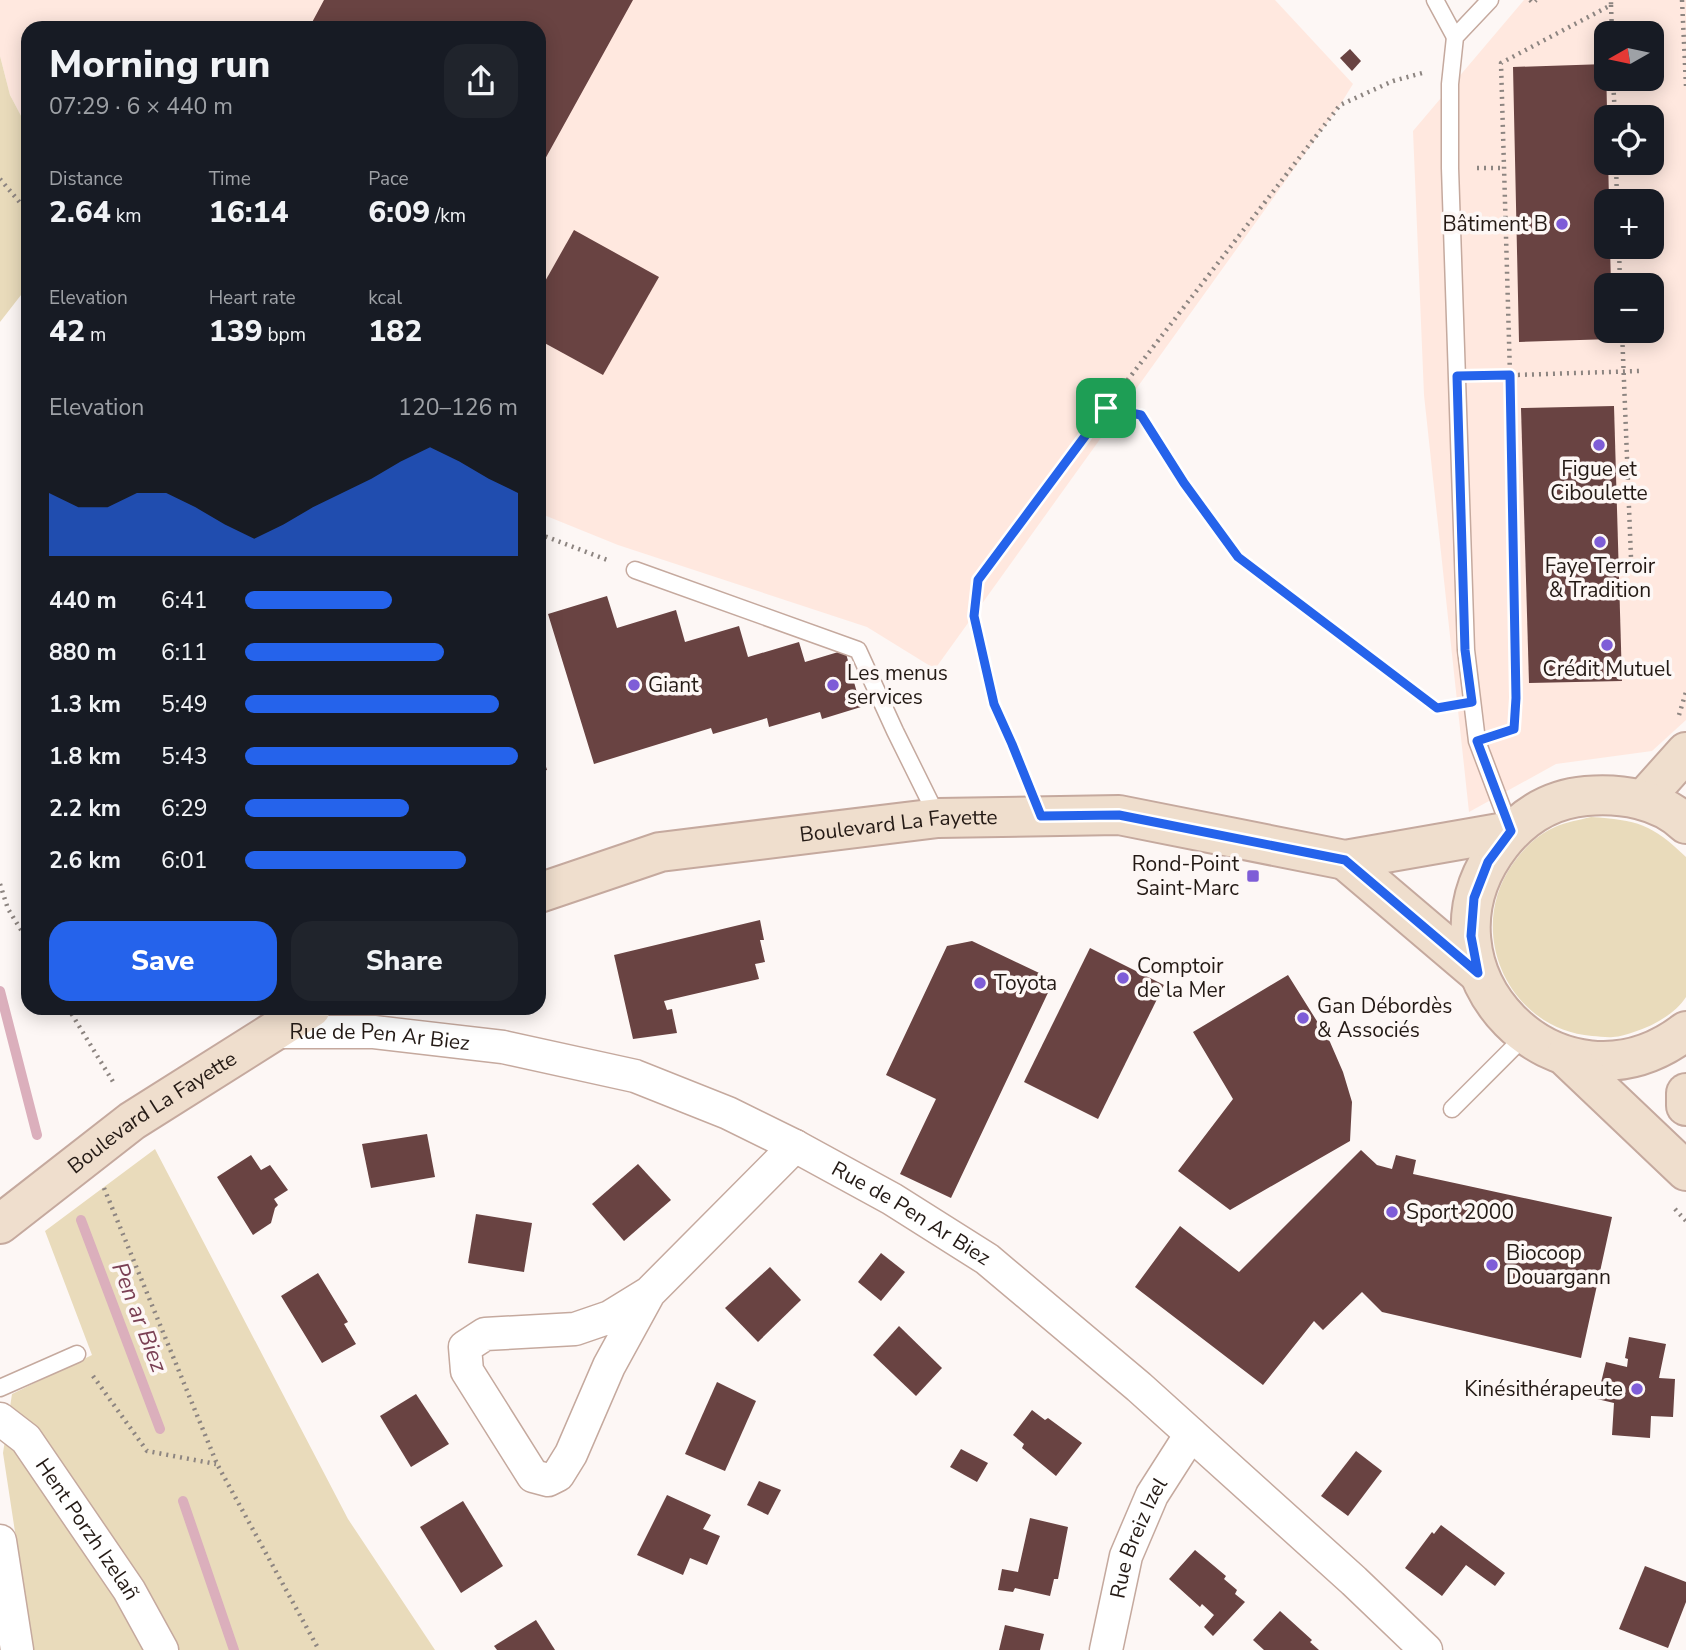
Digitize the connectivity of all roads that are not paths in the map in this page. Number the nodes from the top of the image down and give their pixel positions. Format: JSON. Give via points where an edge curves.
{"nodes":[{"id":1,"x":1435,"y":0,"type":"edge"},
{"id":2,"x":1490,"y":0,"type":"edge"},
{"id":3,"x":1455,"y":37,"type":"junction"},
{"id":4,"x":635,"y":570,"type":"road end"},
{"id":5,"x":1686,"y":752,"type":"edge"},
{"id":6,"x":1643,"y":800,"type":"junction"},
{"id":7,"x":938,"y":818,"type":"junction"},
{"id":8,"x":1686,"y":824,"type":"edge"},
{"id":9,"x":1511,"y":831,"type":"junction"},
{"id":10,"x":1345,"y":860,"type":"junction"},
{"id":11,"x":546,"y":890,"type":"edge"},
{"id":12,"x":1478,"y":973,"type":"junction"},
{"id":13,"x":300,"y":1015,"type":"edge"},
{"id":14,"x":1686,"y":1031,"type":"edge"},
{"id":15,"x":272,"y":1032,"type":"junction"},
{"id":16,"x":1525,"y":1036,"type":"junction"},
{"id":17,"x":1565,"y":1056,"type":"junction"},
{"id":18,"x":1686,"y":1093,"type":"edge"},
{"id":19,"x":1686,"y":1106,"type":"edge"},
{"id":20,"x":1452,"y":1110,"type":"dead end"},
{"id":21,"x":795,"y":1146,"type":"junction"},
{"id":22,"x":1686,"y":1171,"type":"edge"},
{"id":23,"x":0,"y":1224,"type":"edge"},
{"id":24,"x":649,"y":1293,"type":"junction"},
{"id":25,"x":77,"y":1354,"type":"road end"},
{"id":26,"x":0,"y":1388,"type":"edge"},
{"id":27,"x":0,"y":1419,"type":"edge"},
{"id":28,"x":1191,"y":1434,"type":"junction"},
{"id":29,"x":0,"y":1541,"type":"edge"},
{"id":30,"x":17,"y":1650,"type":"edge"},
{"id":31,"x":162,"y":1650,"type":"edge"},
{"id":32,"x":1106,"y":1650,"type":"edge"},
{"id":33,"x":1426,"y":1650,"type":"edge"}],
"edges":[{"from":1,"to":3,"type":"lane"},
{"from":2,"to":3,"type":"lane"},
{"from":3,"to":9,"type":"lane","via":[[1450,168],[1465,650],[1477,741]]},
{"from":4,"to":7,"type":"lane","via":[[859,650]]},
{"from":5,"to":6,"type":"main road"},
{"from":6,"to":8,"type":"main road"},
{"from":6,"to":9,"type":"main road","via":[[1610,794],[1576,797],[1542,807]]},
{"from":7,"to":10,"type":"main road","name":"Boulevard La Fayette","via":[[1119,815]]},
{"from":7,"to":11,"type":"main road","name":"Boulevard La Fayette","via":[[660,852]]},
{"from":9,"to":10,"type":"main road","name":"Boulevard La Fayette"},
{"from":9,"to":12,"type":"main road","via":[[1488,862],[1474,898],[1471,936]]},
{"from":10,"to":12,"type":"main road","name":"Boulevard La Fayette"},
{"from":12,"to":16,"type":"main road","via":[[1505,1017]]},
{"from":13,"to":15,"type":"main road","name":"Boulevard La Fayette"},
{"from":14,"to":17,"type":"main road","via":[[1667,1046],[1635,1058],[1600,1062]]},
{"from":15,"to":21,"type":"street","name":"Rue de Pen Ar Biez","via":[[373,1032],[503,1047],[635,1076]]},
{"from":15,"to":23,"type":"main road","name":"Boulevard La Fayette","via":[[132,1121]]},
{"from":16,"to":17,"type":"main road"},
{"from":16,"to":20,"type":"lane"},
{"from":17,"to":22,"type":"main road"},
{"from":18,"to":19,"type":"main road"},
{"from":21,"to":24,"type":"street"},
{"from":21,"to":28,"type":"street","name":"Rue de Pen Ar Biez","via":[[892,1199],[987,1259]]},
{"from":24,"to":24,"type":"street","via":[[610,1317],[575,1329],[485,1334],[465,1347],[467,1371],[533,1476],[548,1480],[558,1475]]},
{"from":25,"to":26,"type":"lane"},
{"from":27,"to":31,"type":"street","name":"Hent Porzh Izelañ","via":[[26,1439],[129,1590]]},
{"from":28,"to":32,"type":"street","name":"Rue Breiz Izel","via":[[1152,1495],[1126,1556]]},
{"from":28,"to":33,"type":"street","name":"Rue de Pen Ar Biez"},
{"from":29,"to":30,"type":"street"}]}
